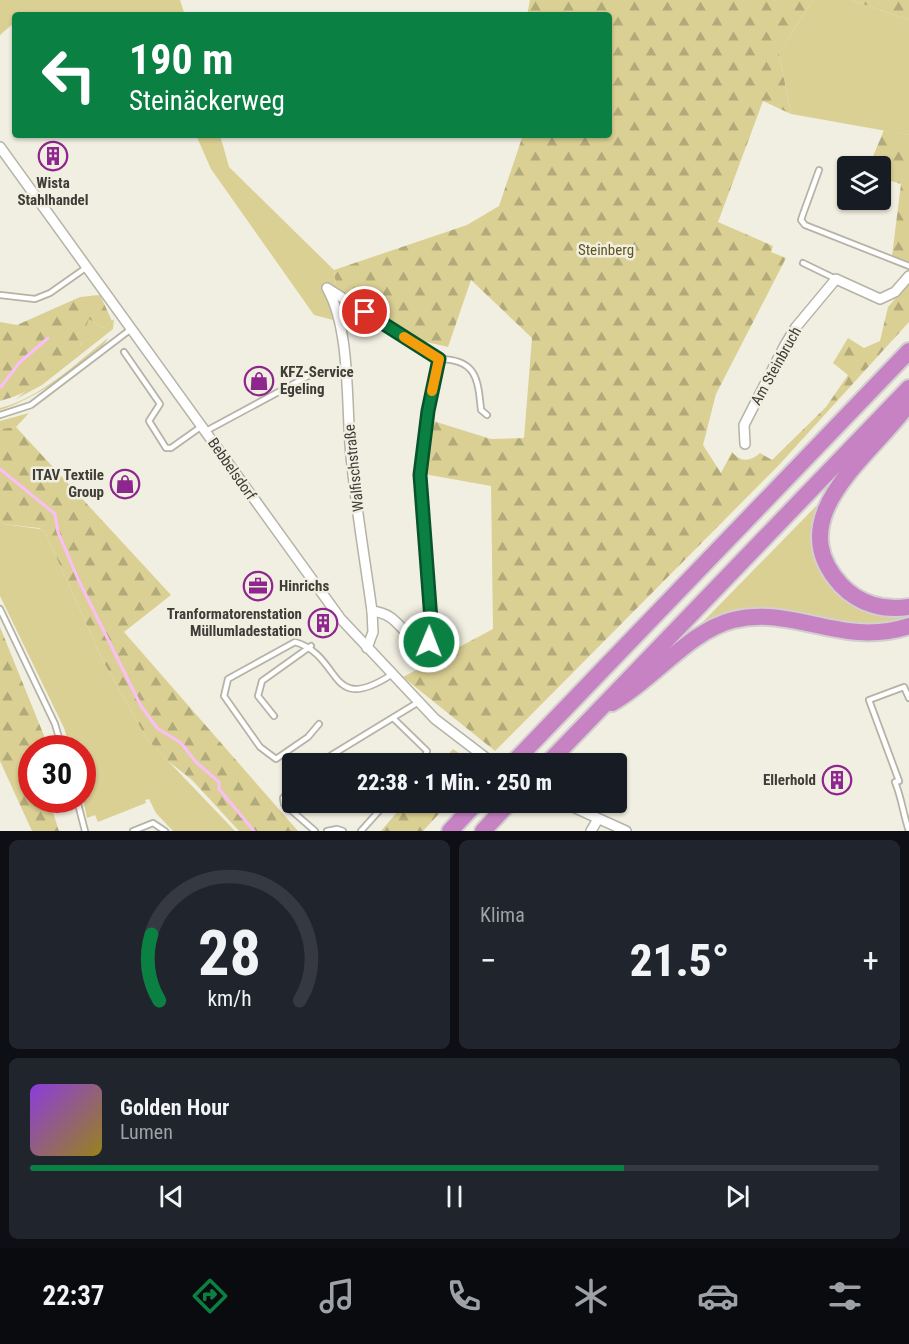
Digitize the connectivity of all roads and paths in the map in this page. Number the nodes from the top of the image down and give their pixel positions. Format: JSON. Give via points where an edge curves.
{"nodes":[{"id":1,"x":1,"y":149,"type":"edge"},
{"id":2,"x":819,"y":170,"type":"dead end"},
{"id":3,"x":803,"y":263,"type":"dead end"},
{"id":4,"x":909,"y":266,"type":"edge"},
{"id":5,"x":87,"y":267,"type":"junction"},
{"id":6,"x":909,"y":276,"type":"edge"},
{"id":7,"x":836,"y":279,"type":"junction"},
{"id":8,"x":0,"y":295,"type":"edge"},
{"id":9,"x":131,"y":328,"type":"junction"},
{"id":10,"x":909,"y":351,"type":"edge"},
{"id":11,"x":124,"y":352,"type":"dead end"},
{"id":12,"x":439,"y":359,"type":"junction"},
{"id":13,"x":310,"y":375,"type":"dead end"},
{"id":14,"x":909,"y":388,"type":"edge"},
{"id":15,"x":909,"y":403,"type":"edge"},
{"id":16,"x":0,"y":415,"type":"edge"},
{"id":17,"x":487,"y":415,"type":"dead end"},
{"id":18,"x":204,"y":429,"type":"junction"},
{"id":19,"x":745,"y":444,"type":"dead end"},
{"id":20,"x":909,"y":608,"type":"edge"},
{"id":21,"x":0,"y":609,"type":"edge"},
{"id":22,"x":372,"y":611,"type":"junction"},
{"id":23,"x":909,"y":626,"type":"edge"},
{"id":24,"x":312,"y":646,"type":"junction"},
{"id":25,"x":367,"y":648,"type":"junction"},
{"id":26,"x":391,"y":675,"type":"junction"},
{"id":27,"x":909,"y":698,"type":"edge"},
{"id":28,"x":417,"y":703,"type":"junction"},
{"id":29,"x":598,"y":711,"type":"junction"},
{"id":30,"x":274,"y":716,"type":"dead end"},
{"id":31,"x":393,"y":718,"type":"junction"},
{"id":32,"x":319,"y":724,"type":"dead end"},
{"id":33,"x":58,"y":735,"type":"edge"},
{"id":34,"x":335,"y":753,"type":"edge"},
{"id":35,"x":427,"y":753,"type":"edge"},
{"id":36,"x":479,"y":753,"type":"edge"},
{"id":37,"x":524,"y":753,"type":"edge"},
{"id":38,"x":558,"y":753,"type":"edge"},
{"id":39,"x":80,"y":813,"type":"edge"},
{"id":40,"x":294,"y":813,"type":"edge"},
{"id":41,"x":377,"y":813,"type":"edge"},
{"id":42,"x":467,"y":813,"type":"edge"},
{"id":43,"x":500,"y":813,"type":"edge"},
{"id":44,"x":585,"y":813,"type":"edge"},
{"id":45,"x":598,"y":819,"type":"junction"},
{"id":46,"x":85,"y":831,"type":"edge"},
{"id":47,"x":133,"y":831,"type":"edge"},
{"id":48,"x":165,"y":831,"type":"edge"},
{"id":49,"x":315,"y":831,"type":"edge"},
{"id":50,"x":327,"y":831,"type":"edge"},
{"id":51,"x":344,"y":831,"type":"edge"},
{"id":52,"x":361,"y":831,"type":"edge"},
{"id":53,"x":450,"y":831,"type":"edge"},
{"id":54,"x":483,"y":831,"type":"edge"},
{"id":55,"x":591,"y":831,"type":"edge"},
{"id":56,"x":626,"y":831,"type":"edge"},
{"id":57,"x":909,"y":831,"type":"edge"}],
"edges":[{"from":1,"to":5,"type":"street","name":"Bebbelsdorf"},
{"from":2,"to":4,"type":"lane","via":[[801,220],[805,225]]},
{"from":3,"to":7,"type":"lane"},
{"from":5,"to":8,"type":"lane","via":[[35,299]]},
{"from":5,"to":9,"type":"street","name":"Bebbelsdorf"},
{"from":6,"to":7,"type":"street","via":[[895,292],[880,299]]},
{"from":7,"to":19,"type":"street","name":"Am Steinbruch","via":[[807,309],[785,345],[744,425]]},
{"from":9,"to":16,"type":"lane","via":[[31,405]]},
{"from":9,"to":18,"type":"street","name":"Bebbelsdorf"},
{"from":10,"to":37,"type":"highway"},
{"from":11,"to":18,"type":"lane","via":[[160,404],[149,421],[166,448]]},
{"from":12,"to":17,"type":"lane","via":[[456,360],[473,372],[480,388],[482,410]]},
{"from":12,"to":22,"type":"street","via":[[420,475],[432,633],[429,642],[419,644],[395,619],[385,612]]},
{"from":12,"to":22,"type":"street","name":"Walfischstraße","via":[[327,288],[336,304]]},
{"from":13,"to":18,"type":"lane"},
{"from":14,"to":29,"type":"highway"},
{"from":15,"to":20,"type":"highway","via":[[852,467],[828,501],[821,535],[829,567],[845,590],[876,606]]},
{"from":18,"to":25,"type":"street","name":"Bebbelsdorf","via":[[340,618]]},
{"from":21,"to":33,"type":"lane"},
{"from":22,"to":25,"type":"street","name":"Walfischstraße","via":[[373,632]]},
{"from":23,"to":29,"type":"highway","via":[[857,633],[772,616],[729,621],[688,643],[633,692]]},
{"from":24,"to":26,"type":"lane","via":[[347,688],[368,689]]},
{"from":24,"to":30,"type":"lane","via":[[262,681],[258,696]]},
{"from":24,"to":32,"type":"lane","via":[[295,642],[228,679],[224,696],[260,747],[276,759],[308,737]]},
{"from":25,"to":26,"type":"street","name":"Bebbelsdorf"},
{"from":26,"to":28,"type":"street","name":"Bebbelsdorf"},
{"from":27,"to":57,"type":"lane","via":[[904,687],[869,700],[899,781],[895,782]]},
{"from":28,"to":31,"type":"lane"},
{"from":28,"to":36,"type":"street","name":"Bebbelsdorf"},
{"from":29,"to":38,"type":"highway"},
{"from":31,"to":34,"type":"lane"},
{"from":31,"to":35,"type":"lane"},
{"from":39,"to":46,"type":"lane"},
{"from":40,"to":49,"type":"lane"},
{"from":41,"to":52,"type":"lane"},
{"from":42,"to":53,"type":"highway"},
{"from":43,"to":54,"type":"highway"},
{"from":44,"to":45,"type":"street"},
{"from":45,"to":55,"type":"street"},
{"from":45,"to":56,"type":"street"},
{"from":47,"to":48,"type":"lane","via":[[153,823]]},
{"from":50,"to":51,"type":"lane"}]}
